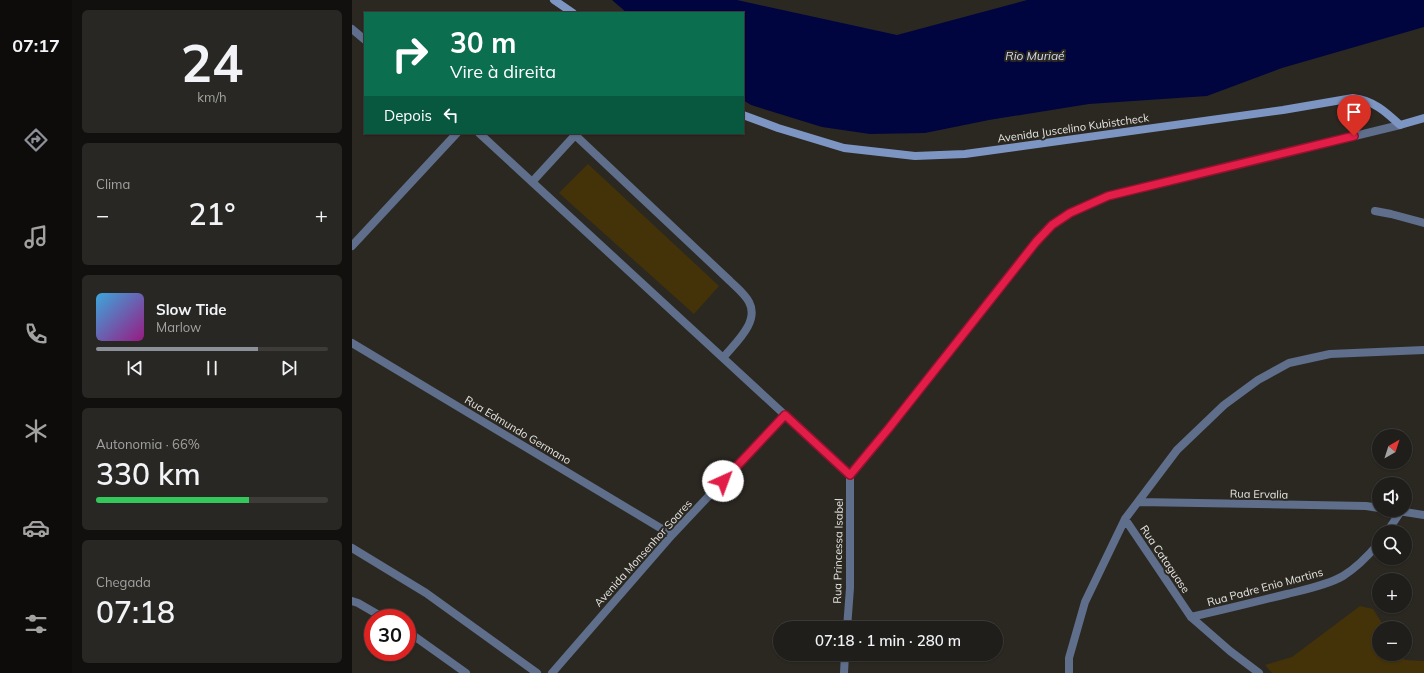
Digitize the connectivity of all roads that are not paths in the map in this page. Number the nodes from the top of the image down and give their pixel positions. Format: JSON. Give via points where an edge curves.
{"nodes":[{"id":1,"x":554,"y":0,"type":"edge"},
{"id":2,"x":572,"y":12,"type":"edge"},
{"id":3,"x":352,"y":29,"type":"edge"},
{"id":4,"x":364,"y":39,"type":"edge"},
{"id":5,"x":744,"y":115,"type":"edge"},
{"id":6,"x":1424,"y":118,"type":"edge"},
{"id":7,"x":1400,"y":125,"type":"junction"},
{"id":8,"x":455,"y":134,"type":"edge"},
{"id":9,"x":480,"y":134,"type":"edge"},
{"id":10,"x":576,"y":134,"type":"edge"},
{"id":11,"x":532,"y":182,"type":"junction"},
{"id":12,"x":1375,"y":211,"type":"dead end"},
{"id":13,"x":1424,"y":223,"type":"edge"},
{"id":14,"x":352,"y":246,"type":"edge"},
{"id":15,"x":352,"y":342,"type":"edge"},
{"id":16,"x":1424,"y":350,"type":"edge"},
{"id":17,"x":723,"y":358,"type":"junction"},
{"id":18,"x":785,"y":415,"type":"junction"},
{"id":19,"x":850,"y":475,"type":"junction"},
{"id":20,"x":1138,"y":502,"type":"junction"},
{"id":21,"x":1372,"y":507,"type":"edge"},
{"id":22,"x":1412,"y":513,"type":"edge"},
{"id":23,"x":1424,"y":515,"type":"edge"},
{"id":24,"x":1125,"y":519,"type":"junction"},
{"id":25,"x":672,"y":536,"type":"junction"},
{"id":26,"x":352,"y":548,"type":"edge"},
{"id":27,"x":1372,"y":552,"type":"edge"},
{"id":28,"x":352,"y":601,"type":"edge"},
{"id":29,"x":368,"y":609,"type":"edge"},
{"id":30,"x":1191,"y":617,"type":"junction"},
{"id":31,"x":848,"y":621,"type":"edge"},
{"id":32,"x":416,"y":637,"type":"edge"},
{"id":33,"x":845,"y":661,"type":"edge"},
{"id":34,"x":466,"y":673,"type":"edge"},
{"id":35,"x":537,"y":673,"type":"edge"},
{"id":36,"x":552,"y":673,"type":"edge"},
{"id":37,"x":844,"y":673,"type":"edge"},
{"id":38,"x":1069,"y":673,"type":"edge"},
{"id":39,"x":1259,"y":673,"type":"edge"}],
"edges":[{"from":1,"to":2,"type":"street"},
{"from":3,"to":4,"type":"street"},
{"from":5,"to":7,"type":"street","name":"Avenida Juscelino Kubistcheck","via":[[844,148],[915,156],[965,154],[1353,98],[1378,105]]},
{"from":6,"to":7,"type":"street"},
{"from":7,"to":19,"type":"street","via":[[1108,196],[1070,213],[1052,225],[1036,242]]},
{"from":8,"to":14,"type":"street"},
{"from":9,"to":11,"type":"street"},
{"from":10,"to":11,"type":"street"},
{"from":10,"to":17,"type":"street","via":[[749,301],[752,310],[751,320],[745,332]]},
{"from":11,"to":17,"type":"street"},
{"from":12,"to":13,"type":"street"},
{"from":15,"to":25,"type":"street","name":"Rua Edmundo Germano"},
{"from":16,"to":20,"type":"street","via":[[1330,354],[1289,363],[1258,380],[1224,405],[1178,450]]},
{"from":17,"to":18,"type":"street"},
{"from":18,"to":19,"type":"street"},
{"from":18,"to":25,"type":"street","name":"Avenida Monsenhor Soares"},
{"from":19,"to":31,"type":"street","name":"Rua Princessa Isabel"},
{"from":20,"to":21,"type":"street","name":"Rua Ervalia"},
{"from":20,"to":24,"type":"street"},
{"from":22,"to":23,"type":"street"},
{"from":24,"to":30,"type":"street","name":"Rua Cataguase"},
{"from":24,"to":38,"type":"street","via":[[1085,602],[1069,658]]},
{"from":25,"to":36,"type":"street","name":"Avenida Monsenhor Soares"},
{"from":26,"to":35,"type":"street","via":[[426,593]]},
{"from":27,"to":30,"type":"street","name":"Rua Padre Enio Martins","via":[[1341,578],[1312,588]]},
{"from":28,"to":29,"type":"street"},
{"from":30,"to":39,"type":"street","name":"Rua Cataguase"},
{"from":32,"to":34,"type":"street"},
{"from":33,"to":37,"type":"street"}]}
